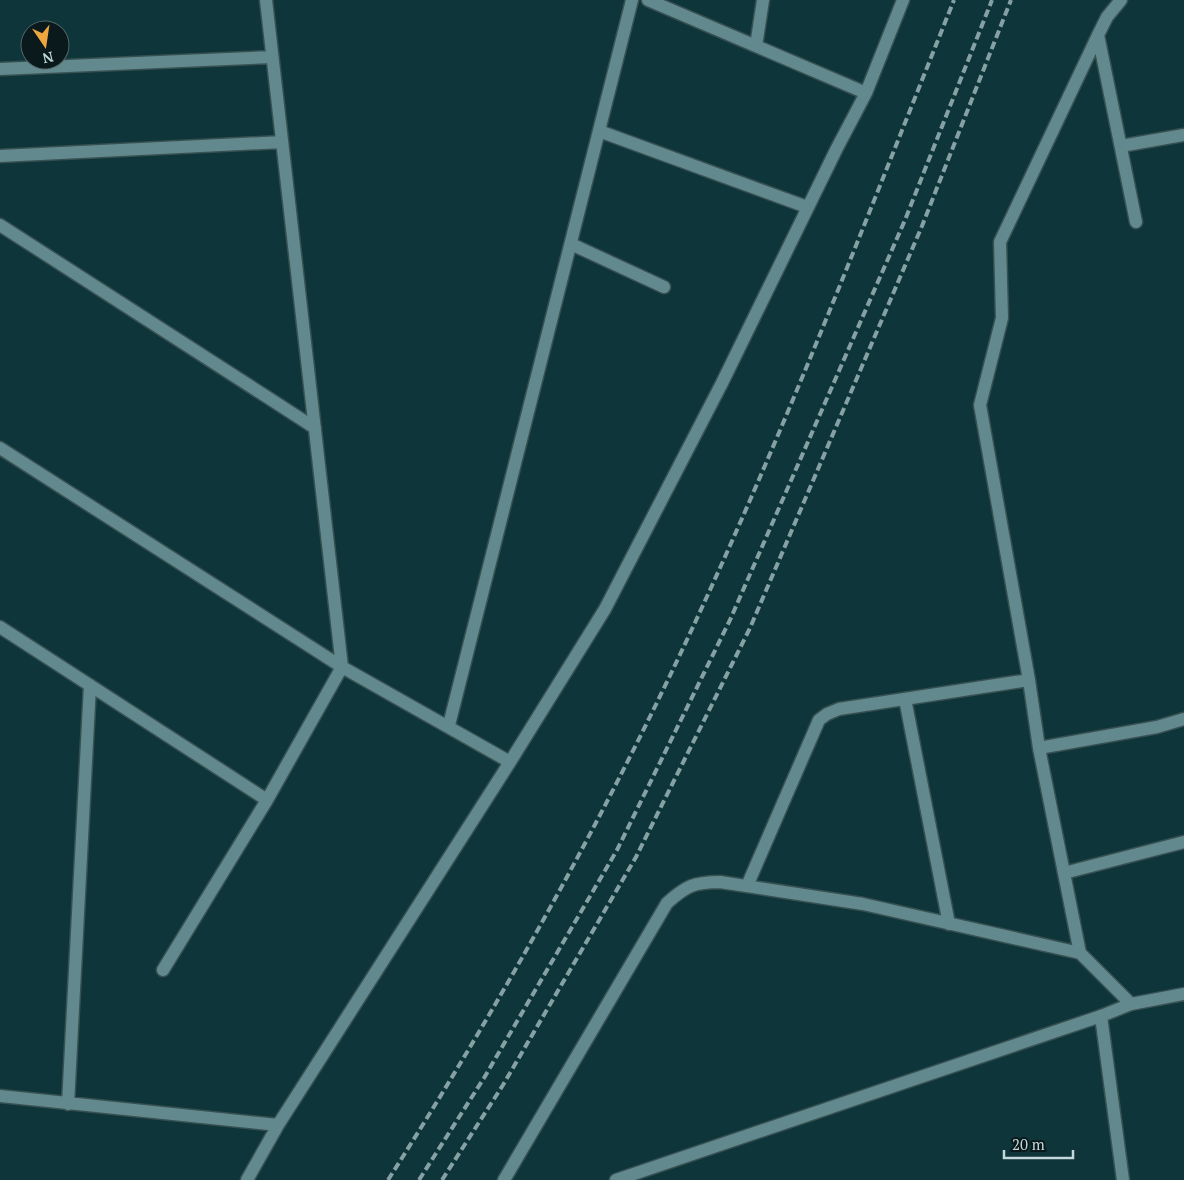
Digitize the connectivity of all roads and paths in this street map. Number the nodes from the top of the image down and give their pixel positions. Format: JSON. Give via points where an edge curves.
{"nodes":[{"id":1,"x":266,"y":0,"type":"edge"},
{"id":2,"x":632,"y":0,"type":"edge"},
{"id":3,"x":648,"y":0,"type":"edge"},
{"id":4,"x":763,"y":0,"type":"edge"},
{"id":5,"x":903,"y":0,"type":"edge"},
{"id":6,"x":1121,"y":0,"type":"edge"},
{"id":7,"x":1098,"y":35,"type":"junction"},
{"id":8,"x":756,"y":46,"type":"junction"},
{"id":9,"x":272,"y":57,"type":"junction"},
{"id":10,"x":0,"y":69,"type":"edge"},
{"id":11,"x":866,"y":93,"type":"junction"},
{"id":12,"x":599,"y":131,"type":"junction"},
{"id":13,"x":1184,"y":135,"type":"edge"},
{"id":14,"x":282,"y":142,"type":"junction"},
{"id":15,"x":1121,"y":146,"type":"junction"},
{"id":16,"x":0,"y":156,"type":"edge"},
{"id":17,"x":807,"y":208,"type":"junction"},
{"id":18,"x":1136,"y":222,"type":"dead end"},
{"id":19,"x":0,"y":225,"type":"edge"},
{"id":20,"x":570,"y":244,"type":"junction"},
{"id":21,"x":664,"y":287,"type":"dead end"},
{"id":22,"x":315,"y":428,"type":"junction"},
{"id":23,"x":0,"y":448,"type":"edge"},
{"id":24,"x":0,"y":627,"type":"edge"},
{"id":25,"x":342,"y":666,"type":"junction"},
{"id":26,"x":1029,"y":680,"type":"junction"},
{"id":27,"x":90,"y":685,"type":"junction"},
{"id":28,"x":905,"y":699,"type":"junction"},
{"id":29,"x":1184,"y":719,"type":"edge"},
{"id":30,"x":449,"y":726,"type":"junction"},
{"id":31,"x":1038,"y":748,"type":"junction"},
{"id":32,"x":510,"y":762,"type":"junction"},
{"id":33,"x":267,"y":800,"type":"junction"},
{"id":34,"x":1184,"y":842,"type":"edge"},
{"id":35,"x":1064,"y":873,"type":"junction"},
{"id":36,"x":747,"y":886,"type":"junction"},
{"id":37,"x":949,"y":924,"type":"junction"},
{"id":38,"x":1080,"y":953,"type":"junction"},
{"id":39,"x":163,"y":970,"type":"dead end"},
{"id":40,"x":1184,"y":994,"type":"edge"},
{"id":41,"x":1131,"y":1004,"type":"junction"},
{"id":42,"x":1101,"y":1016,"type":"junction"},
{"id":43,"x":0,"y":1096,"type":"edge"},
{"id":44,"x":68,"y":1104,"type":"junction"},
{"id":45,"x":278,"y":1125,"type":"junction"},
{"id":46,"x":247,"y":1180,"type":"edge"},
{"id":47,"x":504,"y":1180,"type":"edge"},
{"id":48,"x":616,"y":1180,"type":"edge"},
{"id":49,"x":1123,"y":1180,"type":"edge"}],
"edges":[{"from":1,"to":9,"type":"street"},
{"from":2,"to":12,"type":"street"},
{"from":3,"to":8,"type":"street"},
{"from":4,"to":8,"type":"street"},
{"from":5,"to":11,"type":"street"},
{"from":6,"to":7,"type":"street"},
{"from":7,"to":15,"type":"street"},
{"from":7,"to":26,"type":"street","via":[[1000,242],[1002,318],[980,406]]},
{"from":8,"to":11,"type":"street"},
{"from":9,"to":10,"type":"street"},
{"from":9,"to":14,"type":"street"},
{"from":11,"to":17,"type":"street"},
{"from":12,"to":17,"type":"street"},
{"from":12,"to":20,"type":"street"},
{"from":13,"to":15,"type":"street"},
{"from":14,"to":16,"type":"street"},
{"from":14,"to":22,"type":"street"},
{"from":15,"to":18,"type":"street"},
{"from":17,"to":32,"type":"street","via":[[722,383],[605,609]]},
{"from":19,"to":22,"type":"street"},
{"from":20,"to":21,"type":"street"},
{"from":20,"to":30,"type":"street"},
{"from":22,"to":25,"type":"street"},
{"from":23,"to":25,"type":"street"},
{"from":24,"to":27,"type":"street"},
{"from":25,"to":30,"type":"street"},
{"from":25,"to":33,"type":"street"},
{"from":26,"to":28,"type":"street"},
{"from":26,"to":31,"type":"street"},
{"from":27,"to":33,"type":"street"},
{"from":27,"to":44,"type":"street"},
{"from":28,"to":36,"type":"street","via":[[840,709],[819,720]]},
{"from":28,"to":37,"type":"street"},
{"from":29,"to":31,"type":"street","via":[[1157,727]]},
{"from":30,"to":32,"type":"street"},
{"from":31,"to":35,"type":"street"},
{"from":32,"to":45,"type":"street"},
{"from":33,"to":39,"type":"street"},
{"from":34,"to":35,"type":"street"},
{"from":35,"to":38,"type":"street"},
{"from":36,"to":37,"type":"street","via":[[863,904]]},
{"from":36,"to":47,"type":"street","via":[[700,882],[682,889],[667,903]]},
{"from":37,"to":38,"type":"street"},
{"from":38,"to":41,"type":"street"},
{"from":40,"to":41,"type":"street"},
{"from":41,"to":42,"type":"street"},
{"from":42,"to":48,"type":"street"},
{"from":42,"to":49,"type":"street"},
{"from":43,"to":44,"type":"street"},
{"from":44,"to":45,"type":"street"},
{"from":45,"to":46,"type":"street"}]}
